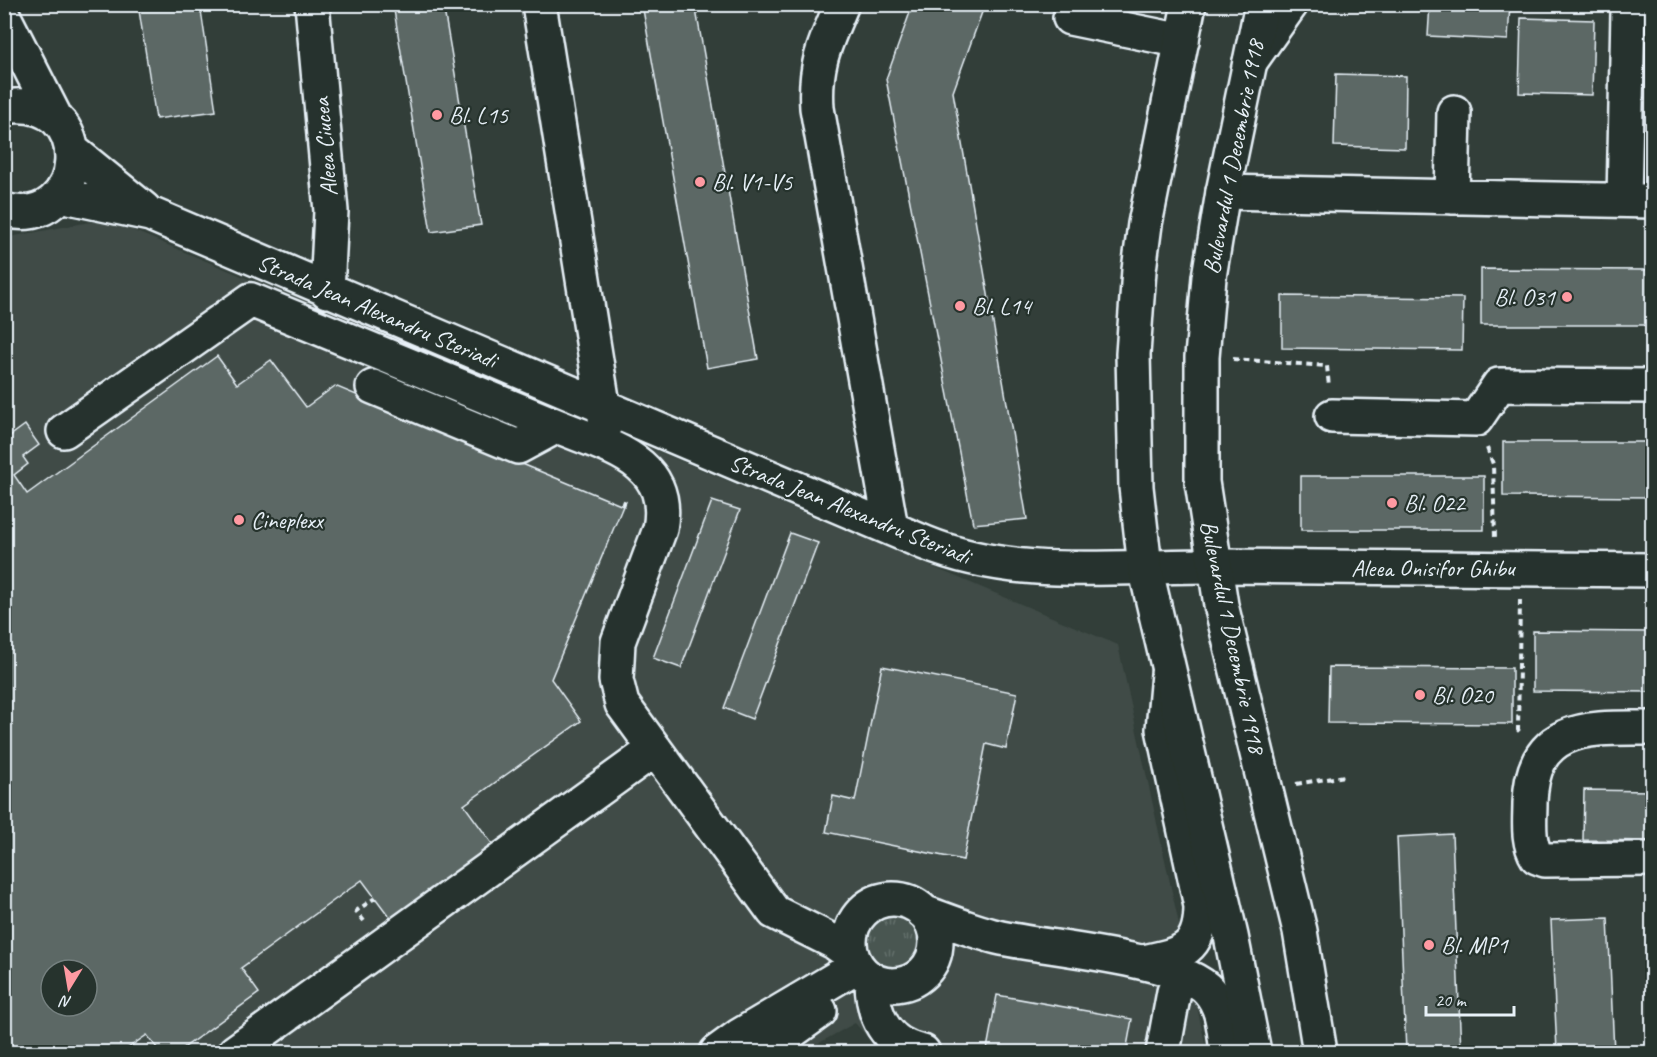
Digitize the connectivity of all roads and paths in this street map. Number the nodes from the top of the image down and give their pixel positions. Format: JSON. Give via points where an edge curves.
{"nodes":[{"id":1,"x":312,"y":4,"type":"edge"},
{"id":2,"x":539,"y":4,"type":"edge"},
{"id":3,"x":842,"y":4,"type":"edge"},
{"id":4,"x":1189,"y":4,"type":"edge"},
{"id":5,"x":1262,"y":4,"type":"edge"},
{"id":6,"x":1291,"y":4,"type":"edge"},
{"id":7,"x":1628,"y":11,"type":"dead end"},
{"id":8,"x":4,"y":17,"type":"edge"},
{"id":9,"x":1070,"y":18,"type":"dead end"},
{"id":10,"x":1182,"y":41,"type":"junction"},
{"id":11,"x":1250,"y":62,"type":"junction"},
{"id":12,"x":4,"y":107,"type":"edge"},
{"id":13,"x":1454,"y":112,"type":"dead end"},
{"id":14,"x":55,"y":117,"type":"junction"},
{"id":15,"x":74,"y":152,"type":"junction"},
{"id":16,"x":1223,"y":192,"type":"junction"},
{"id":17,"x":60,"y":195,"type":"junction"},
{"id":18,"x":1452,"y":197,"type":"junction"},
{"id":19,"x":1638,"y":201,"type":"edge"},
{"id":20,"x":4,"y":210,"type":"edge"},
{"id":21,"x":150,"y":214,"type":"junction"},
{"id":22,"x":327,"y":291,"type":"junction"},
{"id":23,"x":1202,"y":357,"type":"junction"},
{"id":24,"x":1653,"y":386,"type":"edge"},
{"id":25,"x":373,"y":387,"type":"dead end"},
{"id":26,"x":604,"y":407,"type":"junction"},
{"id":27,"x":1332,"y":416,"type":"joint"},
{"id":28,"x":1476,"y":419,"type":"junction"},
{"id":29,"x":557,"y":426,"type":"junction"},
{"id":30,"x":64,"y":431,"type":"dead end"},
{"id":31,"x":609,"y":447,"type":"junction"},
{"id":32,"x":891,"y":528,"type":"junction"},
{"id":33,"x":1213,"y":566,"type":"junction"},
{"id":34,"x":1145,"y":567,"type":"junction"},
{"id":35,"x":1508,"y":569,"type":"junction"},
{"id":36,"x":1653,"y":570,"type":"edge"},
{"id":37,"x":1168,"y":666,"type":"junction"},
{"id":38,"x":1653,"y":728,"type":"edge"},
{"id":39,"x":655,"y":750,"type":"junction"},
{"id":40,"x":1543,"y":756,"type":"junction"},
{"id":41,"x":1345,"y":776,"type":"dead end"},
{"id":42,"x":1266,"y":788,"type":"junction"},
{"id":43,"x":1653,"y":859,"type":"edge"},
{"id":44,"x":774,"y":912,"type":"junction"},
{"id":45,"x":923,"y":912,"type":"junction"},
{"id":46,"x":856,"y":921,"type":"junction"},
{"id":47,"x":997,"y":937,"type":"junction"},
{"id":48,"x":932,"y":961,"type":"junction"},
{"id":49,"x":1144,"y":962,"type":"junction"},
{"id":50,"x":862,"y":969,"type":"junction"},
{"id":51,"x":1181,"y":975,"type":"junction"},
{"id":52,"x":156,"y":1047,"type":"dead end"},
{"id":53,"x":149,"y":1053,"type":"edge"},
{"id":54,"x":235,"y":1053,"type":"edge"},
{"id":55,"x":717,"y":1053,"type":"edge"},
{"id":56,"x":763,"y":1053,"type":"edge"},
{"id":57,"x":924,"y":1053,"type":"edge"},
{"id":58,"x":1163,"y":1053,"type":"edge"},
{"id":59,"x":1227,"y":1053,"type":"edge"},
{"id":60,"x":1254,"y":1053,"type":"edge"},
{"id":61,"x":1320,"y":1053,"type":"edge"}],
"edges":[{"from":1,"to":22,"type":"street","name":"Aleea Ciucea","via":[[331,211]]},
{"from":2,"to":26,"type":"street"},
{"from":3,"to":32,"type":"street","via":[[822,53],[818,108]]},
{"from":4,"to":10,"type":"street"},
{"from":5,"to":11,"type":"street","name":"Bulevardul 1 Decembrie 1918"},
{"from":6,"to":11,"type":"street"},
{"from":7,"to":19,"type":"street"},
{"from":8,"to":14,"type":"street"},
{"from":9,"to":10,"type":"street"},
{"from":10,"to":34,"type":"street","via":[[1145,224],[1135,312],[1133,421]]},
{"from":11,"to":16,"type":"street","name":"Bulevardul 1 Decembrie 1918"},
{"from":12,"to":14,"type":"street","via":[[40,108]]},
{"from":13,"to":18,"type":"street"},
{"from":14,"to":15,"type":"street"},
{"from":15,"to":17,"type":"street","via":[[69,182]]},
{"from":15,"to":21,"type":"street","name":"Strada Jean Alexandru Steriadi"},
{"from":16,"to":18,"type":"street"},
{"from":16,"to":23,"type":"street","name":"Bulevardul 1 Decembrie 1918","via":[[1209,277]]},
{"from":17,"to":20,"type":"street","via":[[26,213]]},
{"from":17,"to":21,"type":"street","name":"Strada Jean Alexandru Steriadi"},
{"from":18,"to":19,"type":"street"},
{"from":21,"to":22,"type":"street","name":"Strada Jean Alexandru Steriadi"},
{"from":22,"to":26,"type":"street","name":"Strada Jean Alexandru Steriadi"},
{"from":23,"to":27,"type":"path","via":[[1327,366]]},
{"from":23,"to":33,"type":"street","name":"Bulevardul 1 Decembrie 1918","via":[[1202,482]]},
{"from":24,"to":28,"type":"street","via":[[1499,385]]},
{"from":25,"to":29,"type":"street","via":[[518,447]]},
{"from":26,"to":31,"type":"street"},
{"from":26,"to":32,"type":"street","name":"Strada Jean Alexandru Steriadi"},
{"from":27,"to":28,"type":"street"},
{"from":28,"to":35,"type":"path","via":[[1493,464]]},
{"from":29,"to":30,"type":"street","via":[[251,300]]},
{"from":29,"to":31,"type":"street"},
{"from":31,"to":39,"type":"street","via":[[637,460],[658,486],[663,512],[618,642],[616,661],[622,704]]},
{"from":32,"to":34,"type":"street","name":"Strada Jean Alexandru Steriadi","via":[[946,552],[1006,566]]},
{"from":33,"to":34,"type":"street","name":"Strada Jean Alexandru Steriadi"},
{"from":33,"to":35,"type":"street","name":"Aleea Onisifor Ghibu"},
{"from":33,"to":42,"type":"street","name":"Bulevardul 1 Decembrie 1918"},
{"from":34,"to":37,"type":"street"},
{"from":35,"to":36,"type":"street","name":"Aleea Onisifor Ghibu"},
{"from":35,"to":40,"type":"path","via":[[1518,730]]},
{"from":37,"to":49,"type":"street","via":[[1163,729],[1202,906],[1201,923],[1193,943],[1178,955]]},
{"from":37,"to":60,"type":"street"},
{"from":38,"to":40,"type":"street","via":[[1578,731],[1564,737]]},
{"from":39,"to":44,"type":"street"},
{"from":39,"to":54,"type":"street"},
{"from":40,"to":43,"type":"street","via":[[1532,776],[1530,792],[1531,847],[1537,857]]},
{"from":41,"to":42,"type":"path"},
{"from":42,"to":61,"type":"street","name":"Bulevardul 1 Decembrie 1918","via":[[1300,931]]},
{"from":44,"to":46,"type":"street"},
{"from":44,"to":50,"type":"street","via":[[834,942]]},
{"from":45,"to":46,"type":"street","via":[[904,901],[882,901],[871,905]]},
{"from":45,"to":47,"type":"street"},
{"from":45,"to":48,"type":"street","via":[[934,930]]},
{"from":46,"to":50,"type":"street","via":[[850,944]]},
{"from":47,"to":48,"type":"street","via":[[957,948]]},
{"from":47,"to":49,"type":"street"},
{"from":48,"to":50,"type":"street","via":[[913,981],[899,985]]},
{"from":49,"to":51,"type":"street"},
{"from":50,"to":55,"type":"street","via":[[739,1036]]},
{"from":50,"to":56,"type":"street"},
{"from":50,"to":57,"type":"street","via":[[876,1016],[893,1039]]},
{"from":51,"to":58,"type":"street"},
{"from":51,"to":59,"type":"street","via":[[1208,989],[1217,1002]]},
{"from":52,"to":53,"type":"path"}]}
